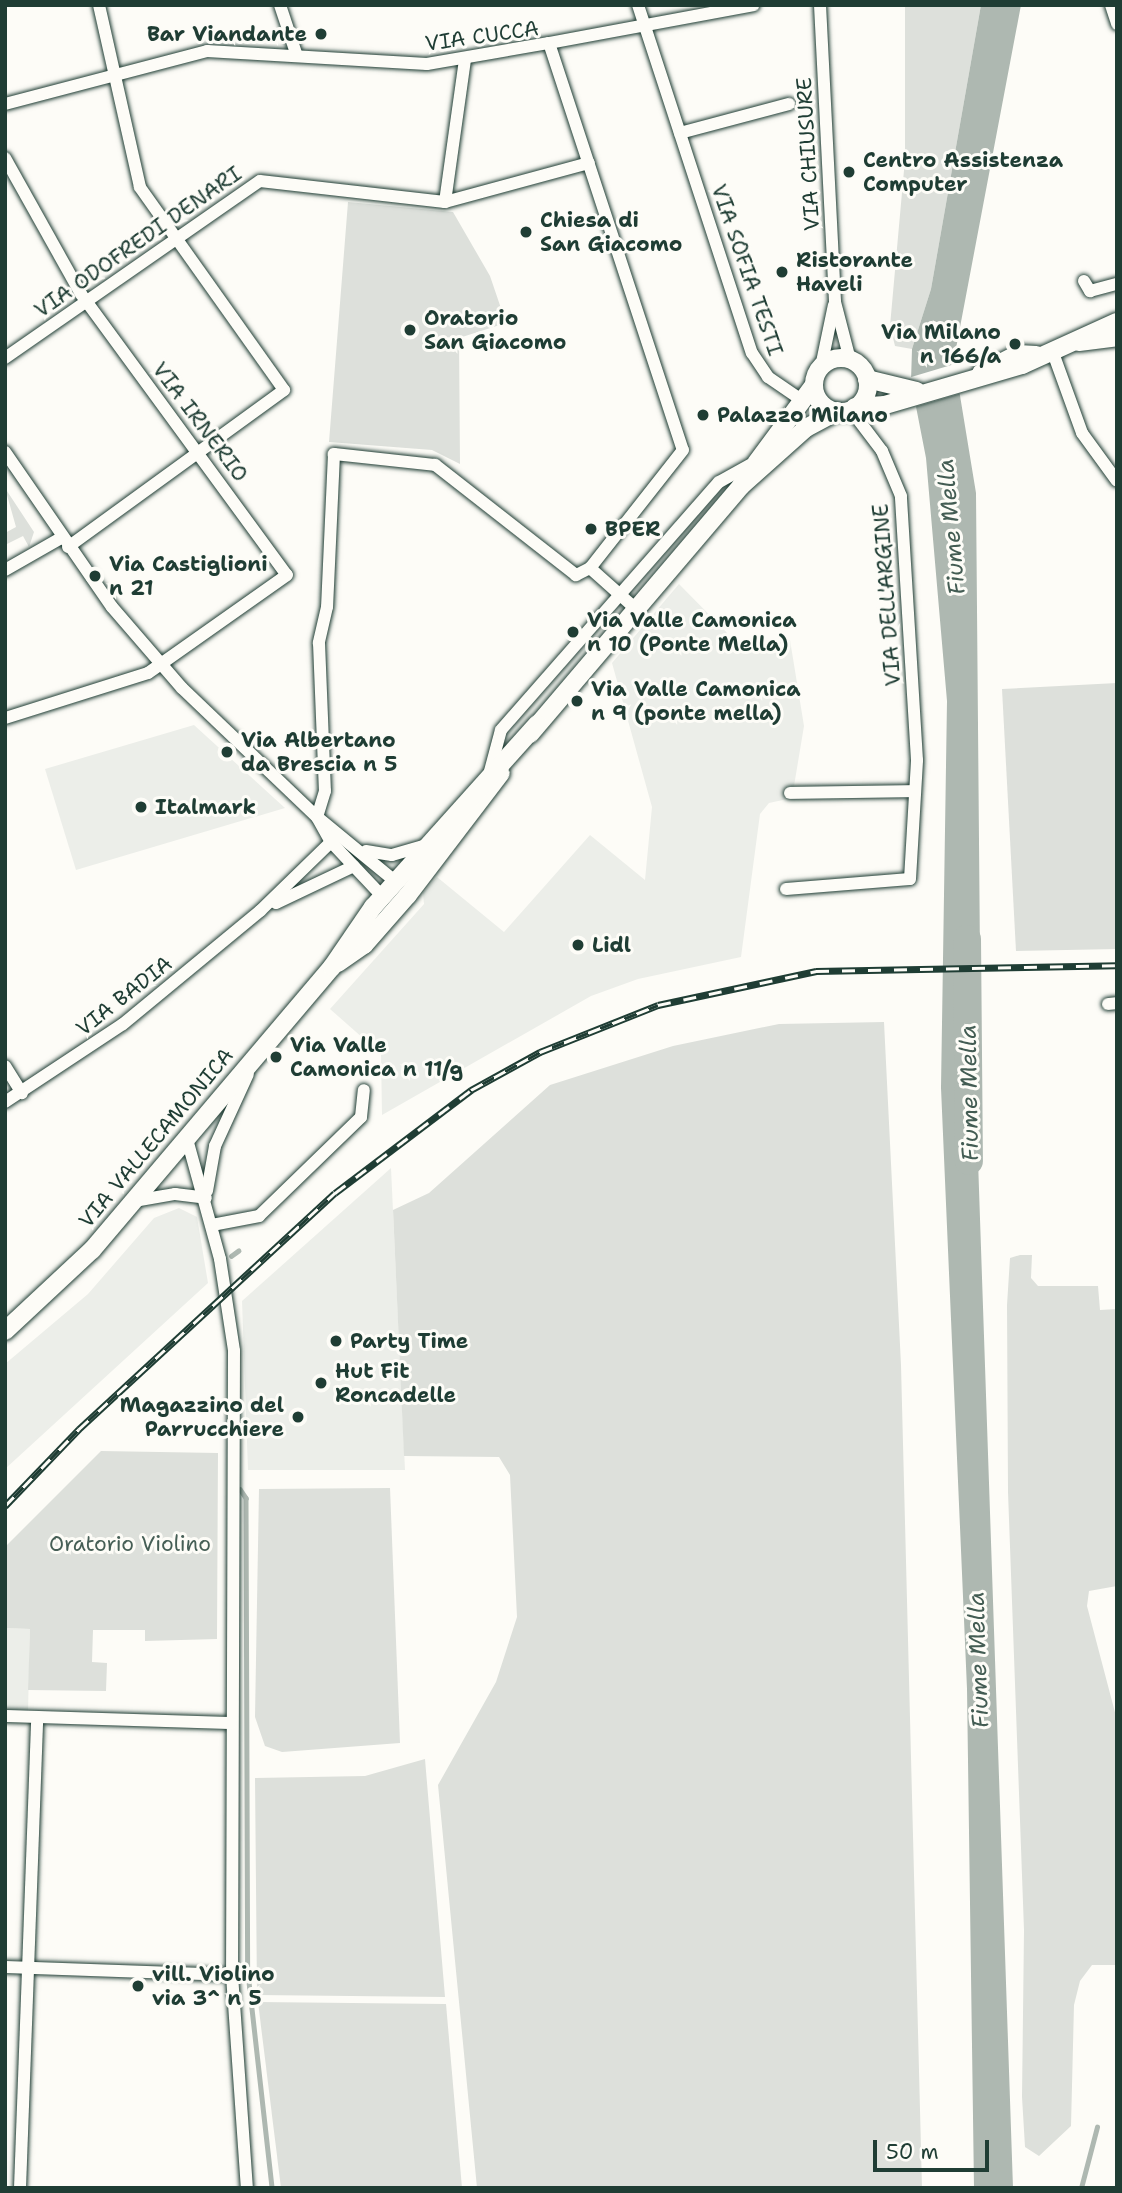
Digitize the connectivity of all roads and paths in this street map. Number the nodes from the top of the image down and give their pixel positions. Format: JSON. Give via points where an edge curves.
{"nodes":[{"id":1,"x":99,"y":5,"type":"edge"},
{"id":2,"x":280,"y":5,"type":"edge"},
{"id":3,"x":638,"y":5,"type":"edge"},
{"id":4,"x":754,"y":5,"type":"edge"},
{"id":5,"x":820,"y":5,"type":"edge"},
{"id":6,"x":1111,"y":5,"type":"edge"},
{"id":7,"x":1117,"y":24,"type":"edge"},
{"id":8,"x":645,"y":25,"type":"junction"},
{"id":9,"x":549,"y":43,"type":"junction"},
{"id":10,"x":296,"y":53,"type":"junction"},
{"id":11,"x":465,"y":59,"type":"junction"},
{"id":12,"x":116,"y":72,"type":"junction"},
{"id":13,"x":5,"y":104,"type":"edge"},
{"id":14,"x":789,"y":104,"type":"dead end"},
{"id":15,"x":680,"y":133,"type":"junction"},
{"id":16,"x":5,"y":158,"type":"edge"},
{"id":17,"x":589,"y":163,"type":"junction"},
{"id":18,"x":445,"y":202,"type":"junction"},
{"id":19,"x":175,"y":236,"type":"junction"},
{"id":20,"x":1084,"y":281,"type":"dead end"},
{"id":21,"x":1117,"y":284,"type":"edge"},
{"id":22,"x":86,"y":300,"type":"junction"},
{"id":23,"x":835,"y":302,"type":"junction"},
{"id":24,"x":1117,"y":322,"type":"edge"},
{"id":25,"x":1117,"y":337,"type":"edge"},
{"id":26,"x":1079,"y":342,"type":"junction"},
{"id":27,"x":1044,"y":353,"type":"junction"},
{"id":28,"x":5,"y":358,"type":"edge"},
{"id":29,"x":850,"y":360,"type":"junction"},
{"id":30,"x":821,"y":367,"type":"junction"},
{"id":31,"x":867,"y":379,"type":"junction"},
{"id":32,"x":814,"y":385,"type":"junction"},
{"id":33,"x":917,"y":391,"type":"junction"},
{"id":34,"x":803,"y":401,"type":"junction"},
{"id":35,"x":848,"y":409,"type":"junction"},
{"id":36,"x":6,"y":454,"type":"edge"},
{"id":37,"x":200,"y":454,"type":"junction"},
{"id":38,"x":757,"y":461,"type":"junction"},
{"id":39,"x":1117,"y":481,"type":"edge"},
{"id":40,"x":741,"y":486,"type":"junction"},
{"id":41,"x":64,"y":542,"type":"junction"},
{"id":42,"x":590,"y":568,"type":"junction"},
{"id":43,"x":5,"y":570,"type":"edge"},
{"id":44,"x":621,"y":596,"type":"junction"},
{"id":45,"x":636,"y":609,"type":"junction"},
{"id":46,"x":161,"y":664,"type":"junction"},
{"id":47,"x":5,"y":718,"type":"edge"},
{"id":48,"x":537,"y":724,"type":"junction"},
{"id":49,"x":490,"y":771,"type":"junction"},
{"id":50,"x":915,"y":791,"type":"junction"},
{"id":51,"x":790,"y":793,"type":"dead end"},
{"id":52,"x":317,"y":817,"type":"junction"},
{"id":53,"x":331,"y":842,"type":"junction"},
{"id":54,"x":426,"y":845,"type":"junction"},
{"id":55,"x":364,"y":851,"type":"junction"},
{"id":56,"x":354,"y":866,"type":"junction"},
{"id":57,"x":395,"y":881,"type":"junction"},
{"id":58,"x":786,"y":889,"type":"dead end"},
{"id":59,"x":408,"y":895,"type":"junction"},
{"id":60,"x":382,"y":896,"type":"junction"},
{"id":61,"x":396,"y":909,"type":"junction"},
{"id":62,"x":260,"y":911,"type":"junction"},
{"id":63,"x":332,"y":967,"type":"junction"},
{"id":64,"x":259,"y":1051,"type":"junction"},
{"id":65,"x":5,"y":1066,"type":"edge"},
{"id":66,"x":364,"y":1090,"type":"dead end"},
{"id":67,"x":22,"y":1093,"type":"junction"},
{"id":68,"x":5,"y":1102,"type":"edge"},
{"id":69,"x":187,"y":1139,"type":"junction"},
{"id":70,"x":206,"y":1199,"type":"junction"},
{"id":71,"x":133,"y":1201,"type":"junction"},
{"id":72,"x":212,"y":1225,"type":"junction"},
{"id":73,"x":5,"y":1331,"type":"edge"},
{"id":74,"x":5,"y":1716,"type":"edge"},
{"id":75,"x":37,"y":1717,"type":"junction"},
{"id":76,"x":231,"y":1723,"type":"junction"},
{"id":77,"x":5,"y":1967,"type":"edge"},
{"id":78,"x":27,"y":1967,"type":"junction"},
{"id":79,"x":232,"y":1975,"type":"junction"},
{"id":80,"x":20,"y":2188,"type":"edge"},
{"id":81,"x":247,"y":2188,"type":"edge"}],
"edges":[{"from":1,"to":12,"type":"street"},
{"from":2,"to":10,"type":"street"},
{"from":3,"to":8,"type":"street","name":"VIA SOFIA TESTI"},
{"from":4,"to":8,"type":"street"},
{"from":5,"to":23,"type":"street","name":"VIA CHIUSURE"},
{"from":6,"to":7,"type":"street"},
{"from":8,"to":9,"type":"street"},
{"from":8,"to":15,"type":"street","name":"VIA SOFIA TESTI"},
{"from":9,"to":11,"type":"street","name":"VIA CUCCA"},
{"from":9,"to":17,"type":"street","name":"VIA CUCCA"},
{"from":10,"to":11,"type":"street","name":"VIA CUCCA","via":[[415,64]]},
{"from":10,"to":12,"type":"street","name":"VIA CUCCA","via":[[207,51]]},
{"from":11,"to":18,"type":"street"},
{"from":12,"to":13,"type":"street","name":"VIA CUCCA"},
{"from":12,"to":19,"type":"street","via":[[137,180]]},
{"from":14,"to":15,"type":"street"},
{"from":15,"to":34,"type":"street","name":"VIA SOFIA TESTI","via":[[755,360]]},
{"from":16,"to":22,"type":"street","name":"VIA IRNERIO","via":[[44,238]]},
{"from":17,"to":18,"type":"street","name":"VIA ODOFREDI DENARI"},
{"from":17,"to":42,"type":"street","name":"VIA CUCCA","via":[[683,446]]},
{"from":18,"to":19,"type":"street","name":"VIA ODOFREDI DENARI","via":[[260,181]]},
{"from":19,"to":22,"type":"street","name":"VIA ODOFREDI DENARI"},
{"from":19,"to":37,"type":"street","via":[[284,390]]},
{"from":20,"to":21,"type":"street","via":[[1090,291]]},
{"from":22,"to":28,"type":"street","name":"VIA ODOFREDI DENARI"},
{"from":22,"to":37,"type":"street","name":"VIA IRNERIO"},
{"from":23,"to":29,"type":"street","name":"VIA CHIUSURE"},
{"from":23,"to":30,"type":"street","name":"VIA CHIUSURE"},
{"from":24,"to":26,"type":"main road"},
{"from":25,"to":26,"type":"main road"},
{"from":26,"to":27,"type":"main road"},
{"from":27,"to":33,"type":"main road","via":[[999,373],[981,373]]},
{"from":27,"to":39,"type":"street","via":[[1082,433]]},
{"from":29,"to":30,"type":"main road","via":[[834,359]]},
{"from":29,"to":31,"type":"main road"},
{"from":30,"to":32,"type":"main road"},
{"from":31,"to":33,"type":"main road"},
{"from":31,"to":35,"type":"main road"},
{"from":32,"to":34,"type":"main road","name":"VIA VALLECAMONICA"},
{"from":32,"to":35,"type":"main road","via":[[818,400]]},
{"from":33,"to":35,"type":"main road","via":[[885,405]]},
{"from":34,"to":38,"type":"main road","name":"VIA VALLECAMONICA"},
{"from":35,"to":40,"type":"main road","name":"VIA VALLECAMONICA","via":[[806,428]]},
{"from":35,"to":50,"type":"street","name":"VIA DELL'ARGINE","via":[[882,451],[901,496]]},
{"from":36,"to":41,"type":"street"},
{"from":37,"to":41,"type":"street"},
{"from":37,"to":46,"type":"street","name":"VIA IRNERIO","via":[[287,575]]},
{"from":38,"to":40,"type":"main road","name":"VIA VALLECAMONICA"},
{"from":38,"to":44,"type":"street","name":"VIA VALLECAMONICA","via":[[719,482]]},
{"from":40,"to":45,"type":"main road","name":"VIA VALLECAMONICA"},
{"from":41,"to":43,"type":"street"},
{"from":41,"to":46,"type":"street"},
{"from":42,"to":44,"type":"street"},
{"from":42,"to":52,"type":"street","via":[[566,572],[456,480],[418,459],[334,454],[327,607],[318,643],[324,755]]},
{"from":44,"to":45,"type":"street"},
{"from":44,"to":49,"type":"street","name":"VIA VALLECAMONICA","via":[[501,730]]},
{"from":45,"to":48,"type":"main road","name":"VIA VALLECAMONICA"},
{"from":46,"to":47,"type":"street","via":[[134,679]]},
{"from":46,"to":52,"type":"street"},
{"from":48,"to":49,"type":"main road","name":"VIA VALLECAMONICA"},
{"from":48,"to":59,"type":"main road","name":"VIA VALLECAMONICA"},
{"from":49,"to":54,"type":"main road","name":"VIA VALLECAMONICA"},
{"from":50,"to":51,"type":"street"},
{"from":50,"to":58,"type":"street","name":"VIA DELL'ARGINE","via":[[909,879]]},
{"from":52,"to":53,"type":"street"},
{"from":52,"to":55,"type":"street"},
{"from":53,"to":56,"type":"street"},
{"from":53,"to":62,"type":"street","name":"VIA BADIA"},
{"from":54,"to":55,"type":"street","via":[[392,855]]},
{"from":54,"to":57,"type":"main road","name":"VIA VALLECAMONICA"},
{"from":55,"to":57,"type":"street"},
{"from":56,"to":60,"type":"street"},
{"from":56,"to":62,"type":"street","name":"VIA BADIA"},
{"from":57,"to":59,"type":"main road"},
{"from":57,"to":60,"type":"main road","name":"VIA VALLECAMONICA"},
{"from":59,"to":61,"type":"main road","name":"VIA VALLECAMONICA"},
{"from":60,"to":61,"type":"main road"},
{"from":60,"to":63,"type":"main road","name":"VIA VALLECAMONICA"},
{"from":61,"to":63,"type":"main road","name":"VIA VALLECAMONICA","via":[[364,945]]},
{"from":62,"to":67,"type":"street","name":"VIA BADIA","via":[[123,1024]]},
{"from":63,"to":64,"type":"main road","name":"VIA VALLECAMONICA"},
{"from":64,"to":69,"type":"main road","name":"VIA VALLECAMONICA"},
{"from":64,"to":70,"type":"street","via":[[215,1146]]},
{"from":65,"to":67,"type":"street"},
{"from":66,"to":72,"type":"street","via":[[361,1116],[259,1216]]},
{"from":67,"to":68,"type":"street","name":"VIA BADIA"},
{"from":69,"to":70,"type":"street"},
{"from":69,"to":71,"type":"main road","name":"VIA VALLECAMONICA"},
{"from":70,"to":71,"type":"street","via":[[175,1194]]},
{"from":70,"to":72,"type":"street"},
{"from":71,"to":73,"type":"main road","name":"VIA VALLECAMONICA","via":[[63,1280]]},
{"from":72,"to":76,"type":"street","via":[[234,1351]]},
{"from":74,"to":75,"type":"street"},
{"from":75,"to":76,"type":"street"},
{"from":75,"to":78,"type":"street"},
{"from":76,"to":79,"type":"street"},
{"from":77,"to":78,"type":"street"},
{"from":78,"to":79,"type":"street"},
{"from":78,"to":80,"type":"street"},
{"from":79,"to":81,"type":"street"}]}
